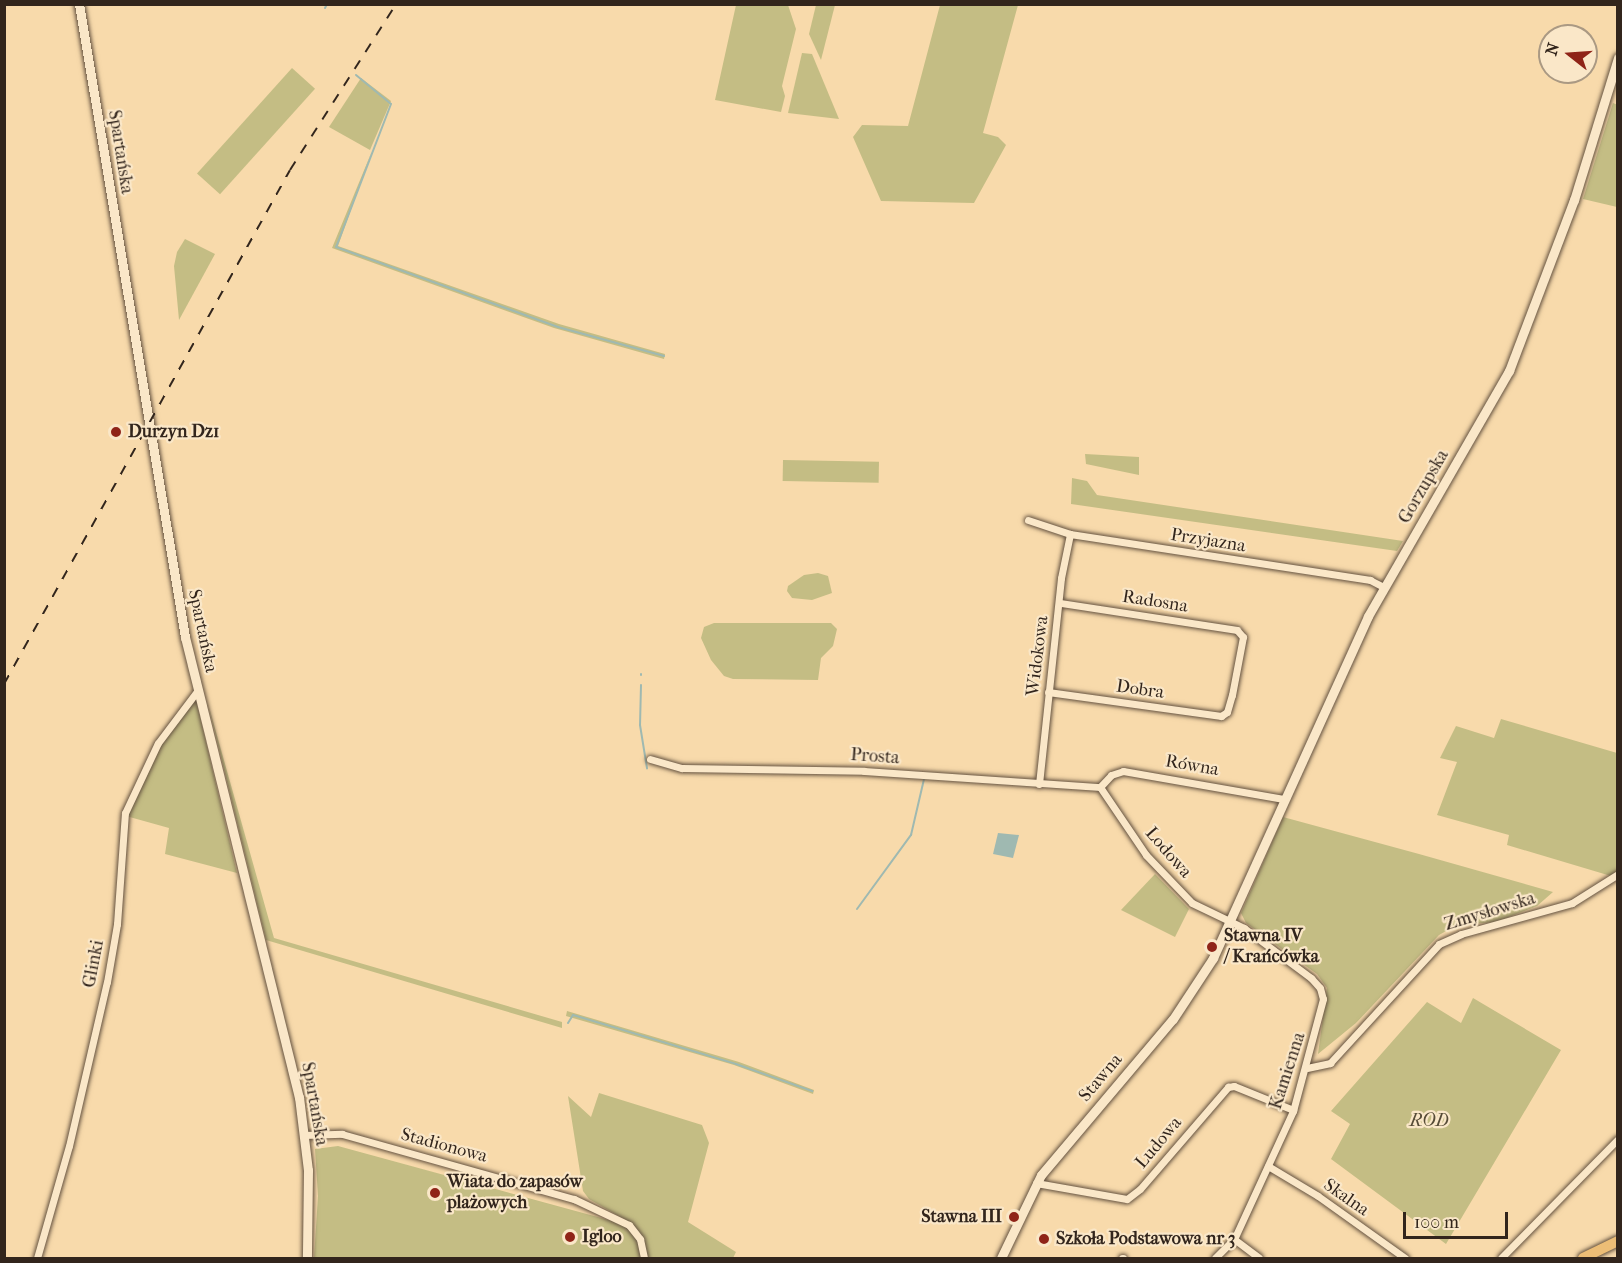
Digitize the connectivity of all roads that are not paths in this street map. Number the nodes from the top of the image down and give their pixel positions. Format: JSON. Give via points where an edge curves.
{"nodes":[{"id":1,"x":79,"y":4,"type":"edge"},
{"id":2,"x":1617,"y":58,"type":"edge"},
{"id":3,"x":1028,"y":520,"type":"dead end"},
{"id":4,"x":1070,"y":534,"type":"junction"},
{"id":5,"x":1384,"y":587,"type":"junction"},
{"id":6,"x":1060,"y":603,"type":"junction"},
{"id":7,"x":198,"y":690,"type":"junction"},
{"id":8,"x":1048,"y":692,"type":"junction"},
{"id":9,"x":1227,"y":711,"type":"joint"},
{"id":10,"x":650,"y":759,"type":"dead end"},
{"id":11,"x":1039,"y":784,"type":"junction"},
{"id":12,"x":1100,"y":787,"type":"junction"},
{"id":13,"x":1284,"y":799,"type":"junction"},
{"id":14,"x":1617,"y":874,"type":"edge"},
{"id":15,"x":1230,"y":921,"type":"junction"},
{"id":16,"x":1307,"y":1068,"type":"junction"},
{"id":17,"x":1293,"y":1110,"type":"junction"},
{"id":18,"x":304,"y":1135,"type":"junction"},
{"id":19,"x":1617,"y":1139,"type":"edge"},
{"id":20,"x":1268,"y":1166,"type":"junction"},
{"id":21,"x":1036,"y":1183,"type":"junction"},
{"id":22,"x":1234,"y":1239,"type":"junction"},
{"id":23,"x":1617,"y":1241,"type":"edge"},
{"id":24,"x":37,"y":1258,"type":"edge"},
{"id":25,"x":307,"y":1258,"type":"edge"},
{"id":26,"x":644,"y":1258,"type":"edge"},
{"id":27,"x":1001,"y":1258,"type":"edge"},
{"id":28,"x":1215,"y":1258,"type":"edge"},
{"id":29,"x":1259,"y":1258,"type":"edge"},
{"id":30,"x":1406,"y":1258,"type":"edge"},
{"id":31,"x":1501,"y":1258,"type":"edge"},
{"id":32,"x":1583,"y":1258,"type":"edge"}],
"edges":[{"from":1,"to":7,"type":"street","name":"Spartańska","via":[[165,525]]},
{"from":2,"to":5,"type":"street","name":"Gorzupska","via":[[1574,200],[1509,371]]},
{"from":3,"to":4,"type":"street","name":"Przyjazna"},
{"from":4,"to":5,"type":"street","name":"Przyjazna","via":[[1370,580]]},
{"from":4,"to":6,"type":"street","name":"Widokowa"},
{"from":5,"to":13,"type":"street","name":"Gorzupska"},
{"from":6,"to":8,"type":"street","name":"Widokowa"},
{"from":6,"to":9,"type":"street","name":"Radosna","via":[[1237,630],[1243,637]]},
{"from":7,"to":18,"type":"street","name":"Spartańska","via":[[283,1032]]},
{"from":7,"to":24,"type":"street","name":"Glinki","via":[[158,743],[125,813],[117,924],[106,982],[69,1146]]},
{"from":8,"to":9,"type":"street","name":"Dobra","via":[[1221,716]]},
{"from":8,"to":11,"type":"street","name":"Widokowa"},
{"from":10,"to":11,"type":"street","name":"Prosta","via":[[682,768],[864,771]]},
{"from":11,"to":12,"type":"street","name":"Prosta"},
{"from":12,"to":13,"type":"street","name":"Równa","via":[[1111,775],[1123,771]]},
{"from":12,"to":15,"type":"street","name":"Lodowa","via":[[1166,878],[1192,903]]},
{"from":13,"to":15,"type":"street","name":"Gorzupska"},
{"from":14,"to":16,"type":"street","name":"Zmysłowska","via":[[1572,903],[1461,934],[1439,944],[1330,1063]]},
{"from":15,"to":16,"type":"street","name":"Kamienna","via":[[1320,988],[1322,1014]]},
{"from":15,"to":21,"type":"street","name":"Stawna","via":[[1187,1000]]},
{"from":16,"to":17,"type":"street","name":"Kamienna"},
{"from":17,"to":20,"type":"street","name":"Kamienna"},
{"from":17,"to":21,"type":"street","name":"Ludowa","via":[[1228,1087],[1127,1199]]},
{"from":18,"to":25,"type":"street","name":"Spartańska","via":[[309,1210]]},
{"from":18,"to":26,"type":"street","name":"Stadionowa","via":[[342,1134],[574,1199],[629,1225],[640,1239]]},
{"from":19,"to":31,"type":"street"},
{"from":20,"to":22,"type":"street","name":"Kamienna"},
{"from":20,"to":30,"type":"street","name":"Skalna"},
{"from":21,"to":27,"type":"street","name":"Stawna"},
{"from":22,"to":28,"type":"street","name":"Kamienna"},
{"from":22,"to":29,"type":"street"},
{"from":23,"to":32,"type":"main road"}]}
